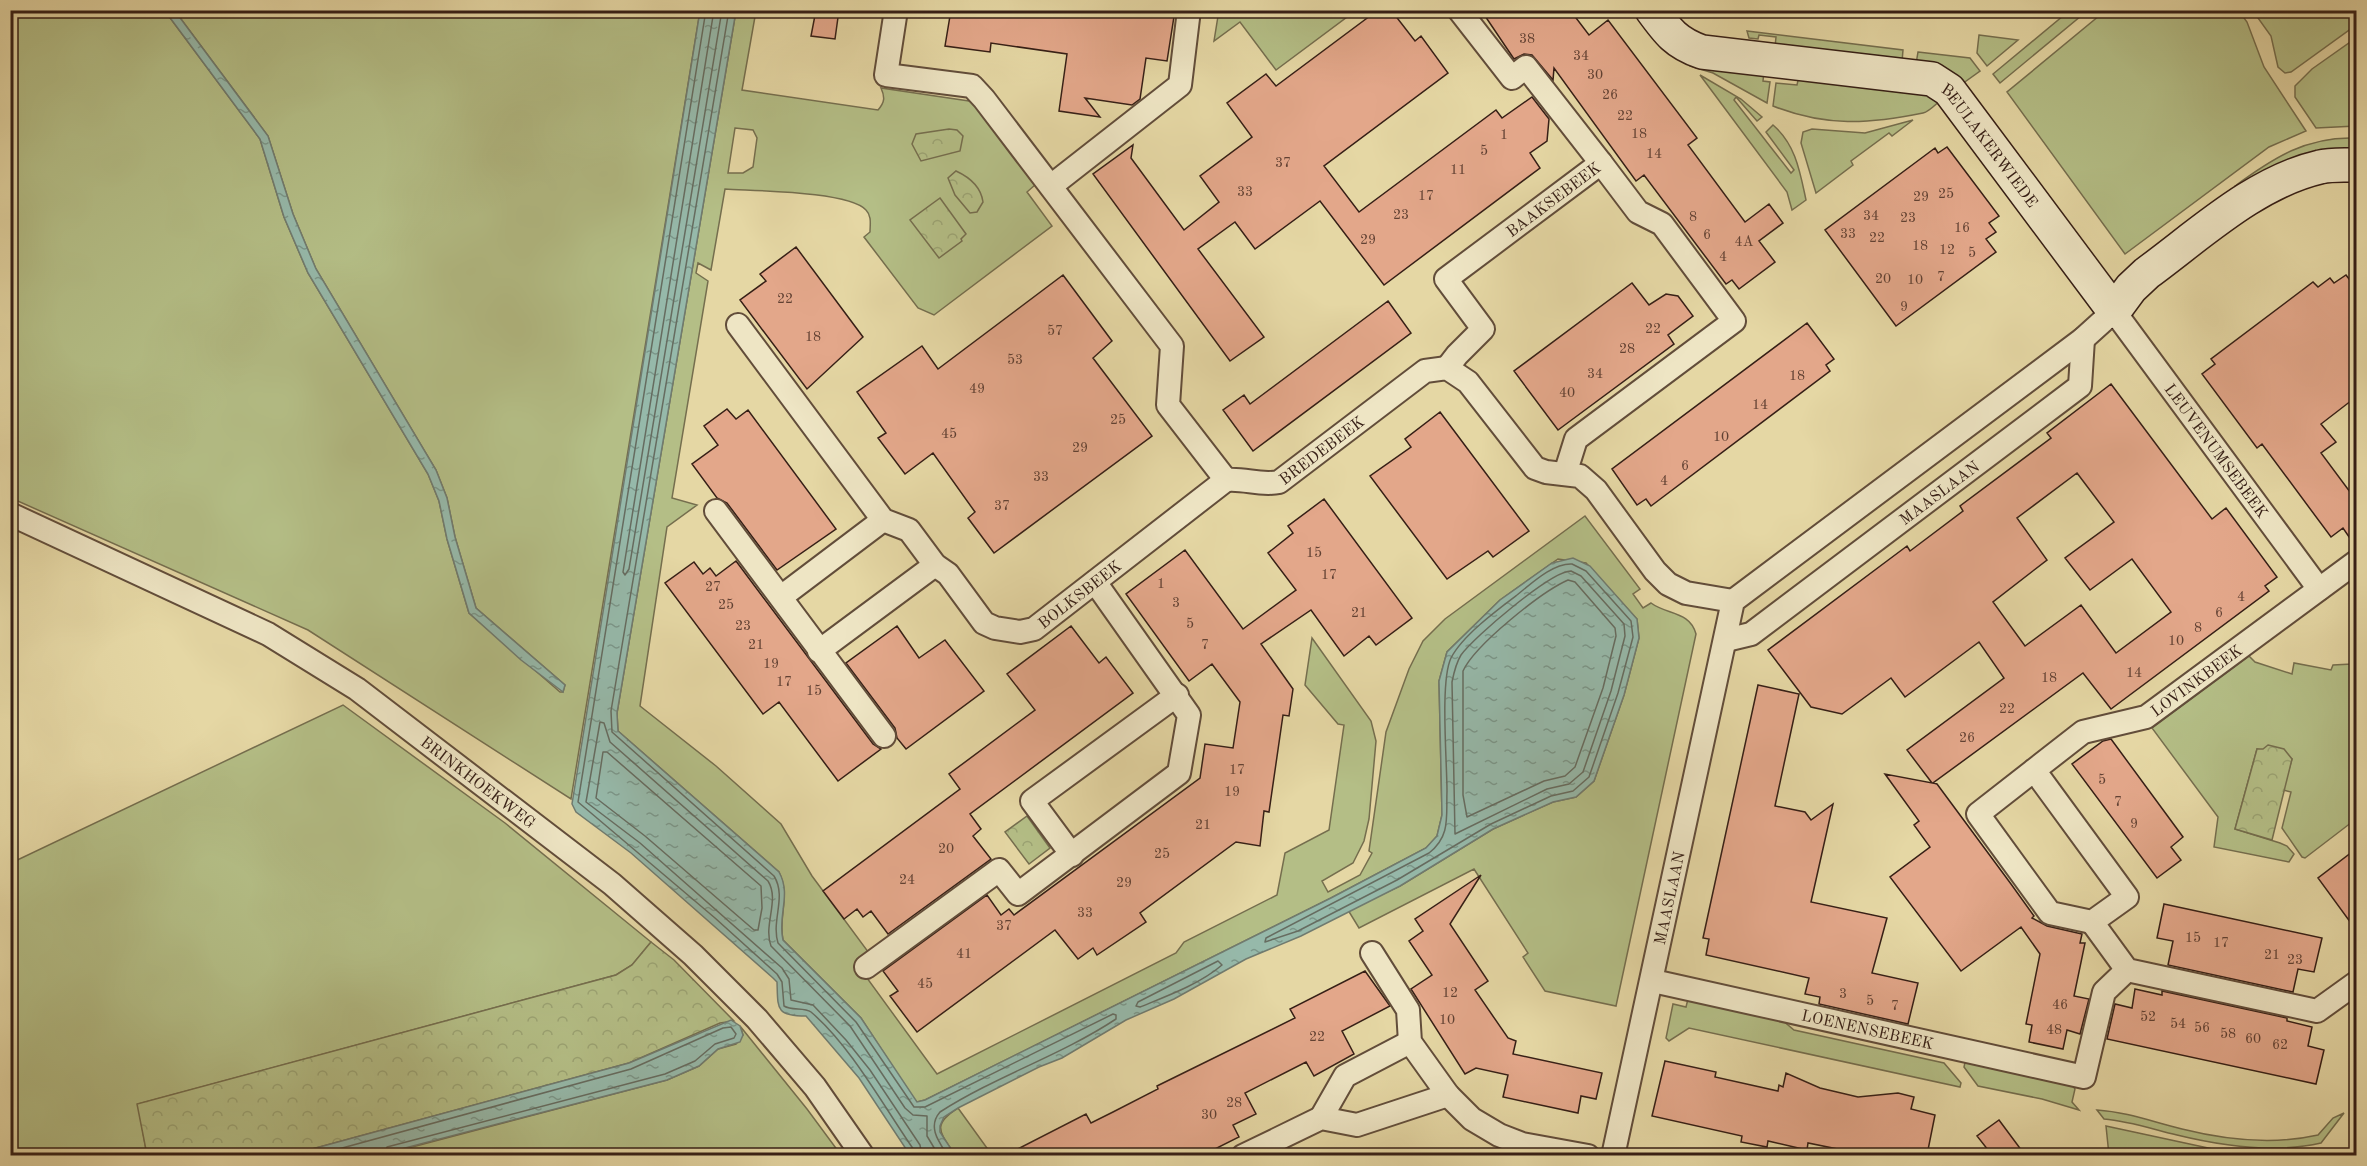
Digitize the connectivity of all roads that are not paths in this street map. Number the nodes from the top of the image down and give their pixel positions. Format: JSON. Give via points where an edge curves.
{"nodes":[{"id":1,"x":896,"y":10,"type":"edge"},
{"id":2,"x":1189,"y":10,"type":"edge"},
{"id":3,"x":1459,"y":10,"type":"edge"},
{"id":4,"x":1652,"y":10,"type":"edge"},
{"id":5,"x":1601,"y":163,"type":"junction"},
{"id":6,"x":2356,"y":165,"type":"edge"},
{"id":7,"x":2356,"y":184,"type":"edge"},
{"id":8,"x":1052,"y":186,"type":"junction"},
{"id":9,"x":2114,"y":311,"type":"junction"},
{"id":10,"x":738,"y":324,"type":"dead end"},
{"id":11,"x":2083,"y":339,"type":"junction"},
{"id":12,"x":1448,"y":368,"type":"junction"},
{"id":13,"x":1565,"y":474,"type":"junction"},
{"id":14,"x":1226,"y":480,"type":"junction"},
{"id":15,"x":716,"y":511,"type":"dead end"},
{"id":16,"x":10,"y":514,"type":"edge"},
{"id":17,"x":883,"y":520,"type":"junction"},
{"id":18,"x":2356,"y":562,"type":"edge"},
{"id":19,"x":935,"y":565,"type":"junction"},
{"id":20,"x":1095,"y":582,"type":"junction"},
{"id":21,"x":2319,"y":589,"type":"junction"},
{"id":22,"x":782,"y":597,"type":"junction"},
{"id":23,"x":1733,"y":601,"type":"junction"},
{"id":24,"x":1726,"y":640,"type":"junction"},
{"id":25,"x":819,"y":651,"type":"junction"},
{"id":26,"x":1177,"y":695,"type":"junction"},
{"id":27,"x":884,"y":736,"type":"dead end"},
{"id":28,"x":2034,"y":770,"type":"junction"},
{"id":29,"x":1071,"y":855,"type":"junction"},
{"id":30,"x":2092,"y":922,"type":"junction"},
{"id":31,"x":1372,"y":953,"type":"dead end"},
{"id":32,"x":866,"y":967,"type":"dead end"},
{"id":33,"x":2127,"y":970,"type":"junction"},
{"id":34,"x":1653,"y":981,"type":"junction"},
{"id":35,"x":2356,"y":983,"type":"edge"},
{"id":36,"x":1410,"y":1042,"type":"junction"},
{"id":37,"x":1448,"y":1095,"type":"junction"},
{"id":38,"x":1321,"y":1118,"type":"junction"},
{"id":39,"x":863,"y":1155,"type":"edge"},
{"id":40,"x":1243,"y":1155,"type":"edge"},
{"id":41,"x":1588,"y":1155,"type":"edge"},
{"id":42,"x":1614,"y":1155,"type":"edge"}],
"edges":[{"from":1,"to":8,"type":"street","via":[[886,75],[972,86]]},
{"from":2,"to":8,"type":"street","via":[[1180,85]]},
{"from":3,"to":5,"type":"street","name":"BAAKSEBEEK","via":[[1512,78],[1526,67]]},
{"from":4,"to":9,"type":"street","name":"BEULAKERWIEDE","via":[[1668,33],[1683,45],[1702,52],[1932,79],[1949,90]]},
{"from":5,"to":12,"type":"street","name":"BAAKSEBEEK","via":[[1446,279],[1484,329]]},
{"from":5,"to":13,"type":"street","via":[[1638,212],[1662,224],[1734,321],[1576,440]]},
{"from":6,"to":9,"type":"street","via":[[2321,167],[2258,194],[2147,273]]},
{"from":7,"to":9,"type":"street","via":[[2312,191],[2291,200],[2235,233],[2147,301]]},
{"from":8,"to":14,"type":"street","via":[[1172,346],[1168,405]]},
{"from":9,"to":11,"type":"street"},
{"from":9,"to":21,"type":"street","name":"LEUVENUMSEBEEK"},
{"from":10,"to":17,"type":"street","name":"BOLKSBEEK"},
{"from":11,"to":23,"type":"street"},
{"from":11,"to":24,"type":"street","name":"MAASLAAN","via":[[2080,386],[1752,634]]},
{"from":12,"to":13,"type":"street","via":[[1468,382],[1527,460],[1546,472]]},
{"from":12,"to":14,"type":"street","name":"BREDEBEEK","via":[[1425,371],[1279,482],[1265,485],[1240,478]]},
{"from":13,"to":23,"type":"street","via":[[1580,476],[1596,490],[1668,584],[1686,593]]},
{"from":14,"to":20,"type":"street","name":"BOLKSBEEK"},
{"from":15,"to":22,"type":"street"},
{"from":16,"to":39,"type":"street","name":"BRINKHOEKWEG","via":[[258,629],[357,689],[612,884],[693,955],[757,1019],[815,1087]]},
{"from":17,"to":19,"type":"street","name":"BOLKSBEEK","via":[[909,531]]},
{"from":17,"to":22,"type":"street"},
{"from":18,"to":21,"type":"street","name":"LOVINKBEEK"},
{"from":19,"to":20,"type":"street","name":"BOLKSBEEK","via":[[948,574],[984,623],[1020,632],[1034,629]]},
{"from":19,"to":25,"type":"street"},
{"from":20,"to":26,"type":"street"},
{"from":21,"to":28,"type":"street","name":"LOVINKBEEK","via":[[2146,717],[2083,732]]},
{"from":22,"to":25,"type":"street"},
{"from":23,"to":24,"type":"street","name":"MAASLAAN"},
{"from":24,"to":34,"type":"street","name":"MAASLAAN"},
{"from":25,"to":27,"type":"street"},
{"from":26,"to":29,"type":"street","via":[[1190,715],[1179,773]]},
{"from":26,"to":29,"type":"street","via":[[1032,801]]},
{"from":28,"to":30,"type":"street","via":[[2127,897]]},
{"from":28,"to":30,"type":"street","name":"LOVINKBEEK","via":[[1978,814],[2050,913]]},
{"from":29,"to":32,"type":"street","via":[[1018,894],[999,870]]},
{"from":30,"to":33,"type":"street"},
{"from":31,"to":36,"type":"street","via":[[1408,1010]]},
{"from":33,"to":34,"type":"street","name":"LOENENSEBEEK","via":[[2104,992],[2084,1077]]},
{"from":33,"to":35,"type":"street","via":[[2316,1011]]},
{"from":34,"to":42,"type":"street","name":"MAASLAAN"},
{"from":36,"to":37,"type":"street"},
{"from":36,"to":38,"type":"street","via":[[1345,1076]]},
{"from":37,"to":38,"type":"street","via":[[1357,1125]]},
{"from":37,"to":41,"type":"street","via":[[1472,1119],[1509,1139],[1544,1150]]},
{"from":38,"to":40,"type":"street"}]}
